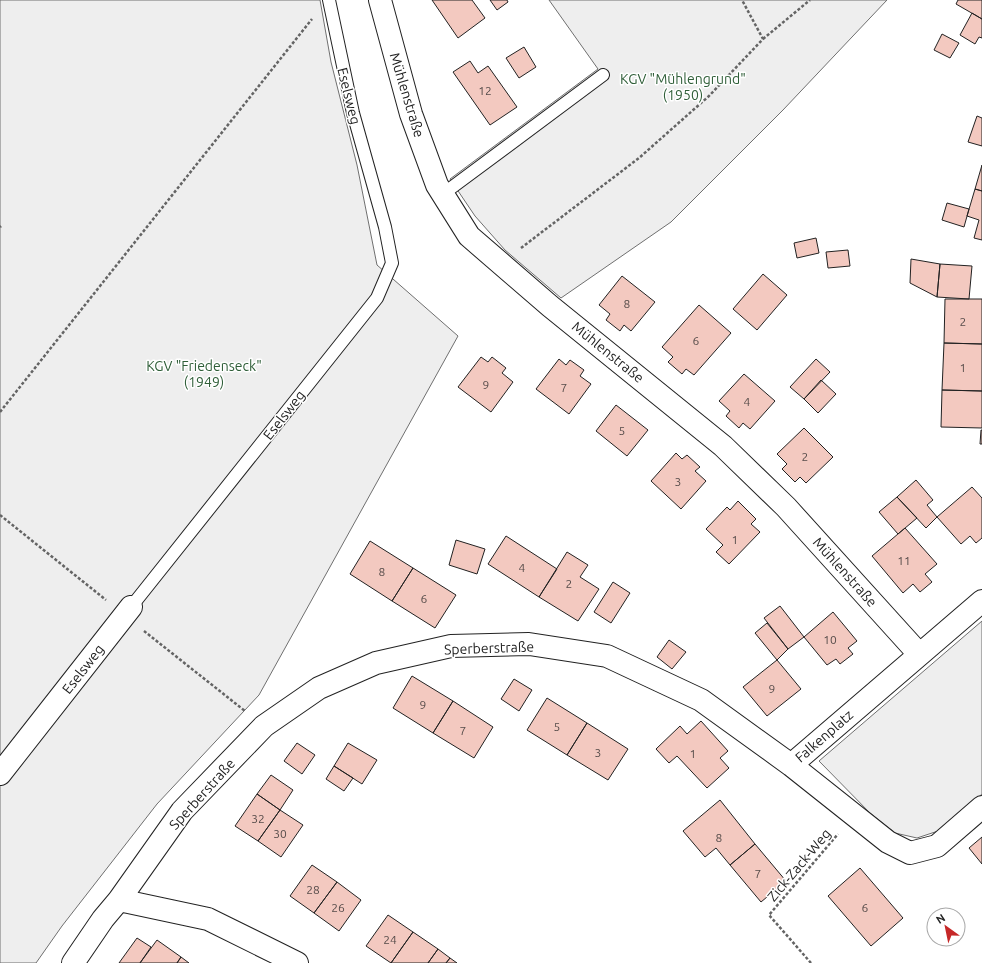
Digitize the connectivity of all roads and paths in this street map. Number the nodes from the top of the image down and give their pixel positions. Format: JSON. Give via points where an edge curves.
{"nodes":[{"id":1,"x":329,"y":0,"type":"edge"},
{"id":2,"x":380,"y":0,"type":"edge"},
{"id":3,"x":742,"y":0,"type":"edge"},
{"id":4,"x":810,"y":0,"type":"edge"},
{"id":5,"x":316,"y":12,"type":"dead end"},
{"id":6,"x":764,"y":39,"type":"junction"},
{"id":7,"x":603,"y":75,"type":"dead end"},
{"id":8,"x":443,"y":194,"type":"junction"},
{"id":9,"x":501,"y":263,"type":"junction"},
{"id":10,"x":0,"y":412,"type":"edge"},
{"id":11,"x":982,"y":601,"type":"edge"},
{"id":12,"x":131,"y":607,"type":"joint"},
{"id":13,"x":920,"y":654,"type":"junction"},
{"id":14,"x":791,"y":765,"type":"junction"},
{"id":15,"x":0,"y":774,"type":"edge"},
{"id":16,"x":982,"y":807,"type":"edge"},
{"id":17,"x":854,"y":816,"type":"junction"},
{"id":18,"x":119,"y":900,"type":"junction"},
{"id":19,"x":73,"y":963,"type":"edge"},
{"id":20,"x":297,"y":963,"type":"edge"},
{"id":21,"x":811,"y":963,"type":"edge"}],
"edges":[{"from":1,"to":12,"type":"lane","name":"Eselsweg","via":[[353,113],[385,227],[392,263],[377,298]]},
{"from":2,"to":8,"type":"street","name":"Mühlenstraße","via":[[411,114],[437,185]]},
{"from":3,"to":6,"type":"path"},
{"from":4,"to":6,"type":"path"},
{"from":5,"to":10,"type":"path"},
{"from":6,"to":9,"type":"path","via":[[709,96],[639,158]]},
{"from":7,"to":8,"type":"lane"},
{"from":8,"to":9,"type":"street","name":"Mühlenstraße","via":[[469,236]]},
{"from":9,"to":13,"type":"street","name":"Mühlenstraße","via":[[550,306],[724,446],[786,507]]},
{"from":11,"to":13,"type":"street","name":"Falkenplatz"},
{"from":12,"to":15,"type":"street","name":"Eselsweg"},
{"from":13,"to":14,"type":"street","name":"Falkenplatz"},
{"from":14,"to":17,"type":"street","name":"Falkenplatz"},
{"from":14,"to":18,"type":"street","name":"Sperberstraße","via":[[701,700],[607,656],[529,644],[451,646],[376,662],[319,688],[264,726],[182,811]]},
{"from":16,"to":17,"type":"street","name":"Falkenplatz","via":[[937,846],[910,853],[888,842]]},
{"from":17,"to":21,"type":"path","name":"Zick-Zack-Weg","via":[[770,915]]},
{"from":18,"to":19,"type":"street","name":"Sperberstraße"},
{"from":18,"to":20,"type":"street","via":[[208,918]]}]}
